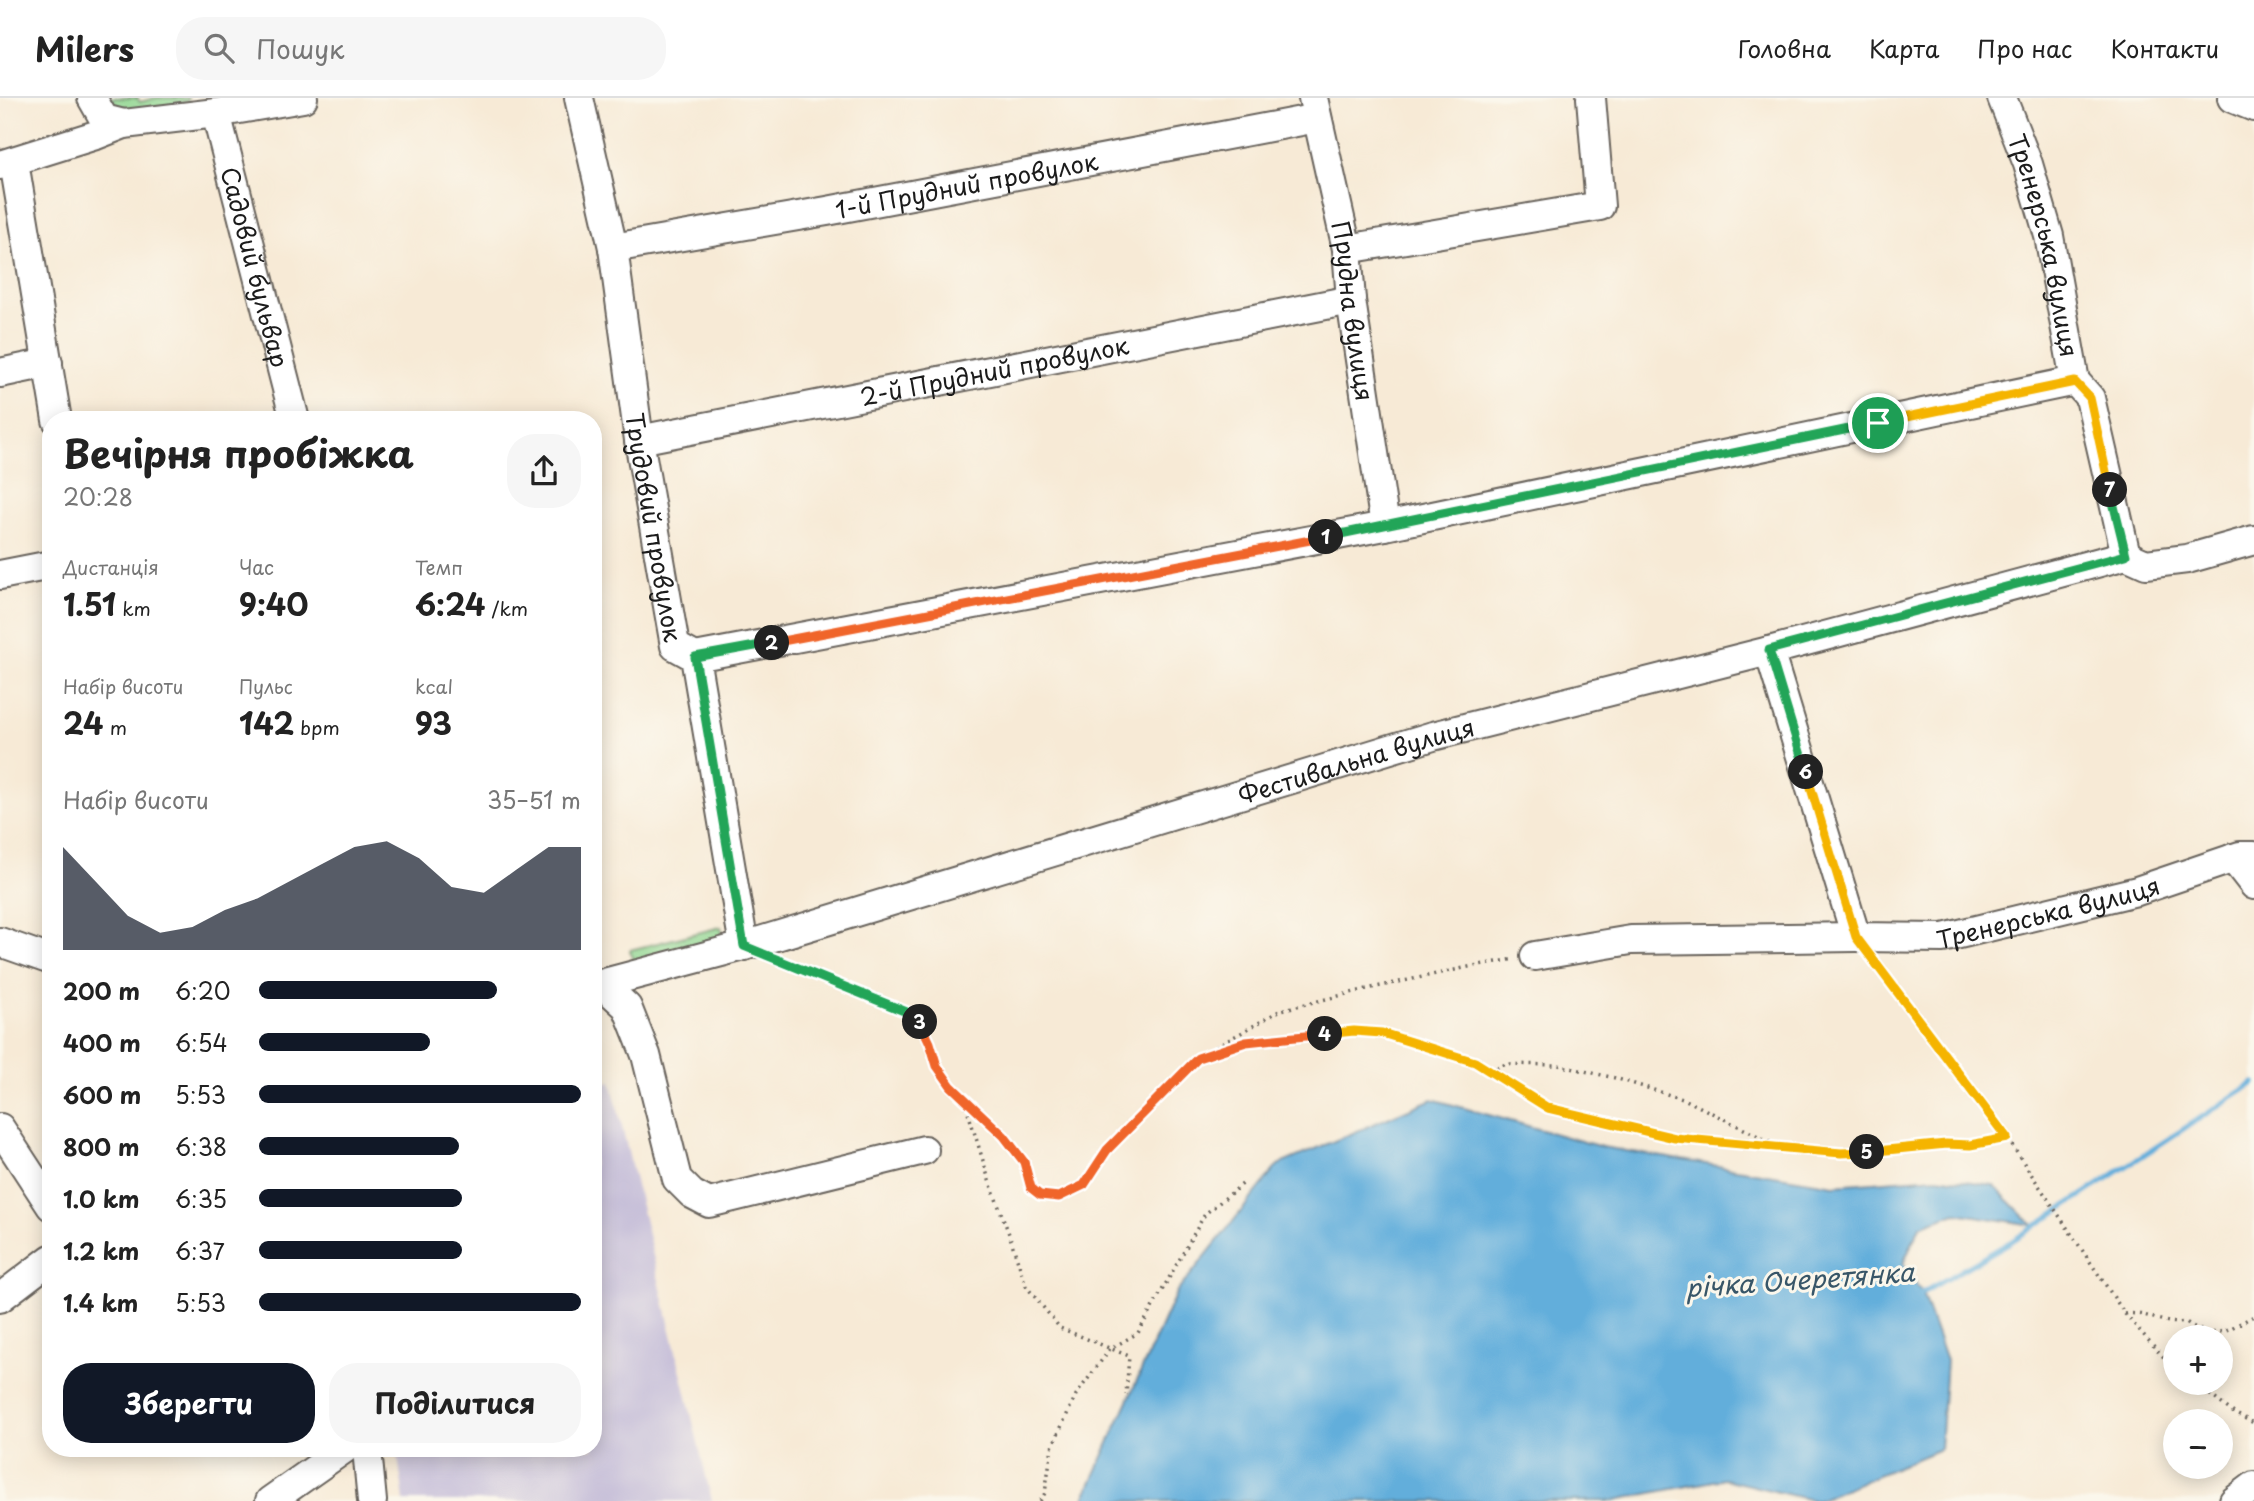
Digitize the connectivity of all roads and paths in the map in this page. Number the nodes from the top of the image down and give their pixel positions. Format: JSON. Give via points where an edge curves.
{"nodes":[{"id":1,"x":92,"y":98,"type":"edge"},
{"id":2,"x":303,"y":98,"type":"edge"},
{"id":3,"x":579,"y":98,"type":"edge"},
{"id":4,"x":1591,"y":98,"type":"edge"},
{"id":5,"x":2002,"y":98,"type":"edge"},
{"id":6,"x":2232,"y":98,"type":"edge"},
{"id":7,"x":2254,"y":107,"type":"edge"},
{"id":8,"x":1315,"y":108,"type":"edge"},
{"id":9,"x":216,"y":113,"type":"junction"},
{"id":10,"x":124,"y":124,"type":"junction"},
{"id":11,"x":7,"y":163,"type":"edge"},
{"id":12,"x":613,"y":248,"type":"junction"},
{"id":13,"x":1347,"y":249,"type":"junction"},
{"id":14,"x":1351,"y":300,"type":"junction"},
{"id":15,"x":48,"y":363,"type":"junction"},
{"id":16,"x":0,"y":373,"type":"edge"},
{"id":17,"x":2075,"y":382,"type":"junction"},
{"id":18,"x":56,"y":411,"type":"edge"},
{"id":19,"x":293,"y":411,"type":"edge"},
{"id":20,"x":639,"y":440,"type":"junction"},
{"id":21,"x":1384,"y":526,"type":"junction"},
{"id":22,"x":2254,"y":540,"type":"edge"},
{"id":23,"x":2126,"y":555,"type":"junction"},
{"id":24,"x":42,"y":567,"type":"edge"},
{"id":25,"x":0,"y":575,"type":"edge"},
{"id":26,"x":1769,"y":650,"type":"junction"},
{"id":27,"x":695,"y":657,"type":"junction"},
{"id":28,"x":2243,"y":857,"type":"edge"},
{"id":29,"x":2254,"y":886,"type":"edge"},
{"id":30,"x":1856,"y":937,"type":"junction"},
{"id":31,"x":0,"y":942,"type":"edge"},
{"id":32,"x":744,"y":946,"type":"junction"},
{"id":33,"x":1535,"y":956,"type":"joint"},
{"id":34,"x":42,"y":957,"type":"edge"},
{"id":35,"x":602,"y":984,"type":"edge"},
{"id":36,"x":602,"y":988,"type":"edge"},
{"id":37,"x":1198,"y":1058,"type":"junction"},
{"id":38,"x":1490,"y":1071,"type":"junction"},
{"id":39,"x":964,"y":1097,"type":"junction"},
{"id":40,"x":0,"y":1128,"type":"edge"},
{"id":41,"x":2007,"y":1138,"type":"junction"},
{"id":42,"x":1779,"y":1147,"type":"junction"},
{"id":43,"x":924,"y":1150,"type":"dead end"},
{"id":44,"x":1245,"y":1182,"type":"dead end"},
{"id":45,"x":42,"y":1192,"type":"edge"},
{"id":46,"x":42,"y":1266,"type":"edge"},
{"id":47,"x":0,"y":1298,"type":"edge"},
{"id":48,"x":2124,"y":1314,"type":"junction"},
{"id":49,"x":2254,"y":1316,"type":"edge"},
{"id":50,"x":1110,"y":1349,"type":"junction"},
{"id":51,"x":2163,"y":1357,"type":"edge"},
{"id":52,"x":1126,"y":1395,"type":"dead end"},
{"id":53,"x":2210,"y":1395,"type":"edge"},
{"id":54,"x":2254,"y":1423,"type":"edge"},
{"id":55,"x":333,"y":1457,"type":"edge"},
{"id":56,"x":368,"y":1457,"type":"edge"},
{"id":57,"x":2254,"y":1486,"type":"edge"},
{"id":58,"x":270,"y":1501,"type":"edge"},
{"id":59,"x":372,"y":1501,"type":"edge"},
{"id":60,"x":1040,"y":1501,"type":"edge"},
{"id":61,"x":2234,"y":1501,"type":"edge"}],
"edges":[{"from":1,"to":10,"type":"street","via":[[104,119]]},
{"from":2,"to":9,"type":"street"},
{"from":3,"to":12,"type":"street","name":"Трудовий провулок"},
{"from":4,"to":13,"type":"street","via":[[1600,206]]},
{"from":5,"to":17,"type":"street","name":"Тренерська вулиця","via":[[2049,236]]},
{"from":6,"to":7,"type":"street"},
{"from":8,"to":12,"type":"street","name":"1-й Прудний провулок","via":[[827,211]]},
{"from":8,"to":13,"type":"street","name":"Прудна вулиця"},
{"from":9,"to":10,"type":"street"},
{"from":9,"to":19,"type":"street","name":"Садовий бульвар"},
{"from":10,"to":11,"type":"street"},
{"from":11,"to":15,"type":"street"},
{"from":12,"to":20,"type":"street","name":"Трудовий провулок"},
{"from":13,"to":14,"type":"street","name":"Прудна вулиця"},
{"from":14,"to":20,"type":"street","name":"2-й Прудний провулок"},
{"from":14,"to":21,"type":"street","name":"Прудна вулиця"},
{"from":15,"to":16,"type":"street"},
{"from":15,"to":18,"type":"street"},
{"from":17,"to":21,"type":"street"},
{"from":17,"to":23,"type":"street","name":"Тренерська вулиця","via":[[2090,398]]},
{"from":20,"to":27,"type":"street","name":"Трудовий провулок","via":[[675,646]]},
{"from":21,"to":27,"type":"street"},
{"from":22,"to":23,"type":"street","via":[[2187,559],[2146,564]]},
{"from":23,"to":26,"type":"street","name":"Фестивальна вулиця"},
{"from":24,"to":25,"type":"street"},
{"from":26,"to":30,"type":"street"},
{"from":26,"to":32,"type":"street","name":"Фестивальна вулиця","via":[[1433,736]]},
{"from":27,"to":32,"type":"street","name":"Трудовий провулок"},
{"from":28,"to":29,"type":"street","name":"Тренерська вулиця"},
{"from":28,"to":30,"type":"street","name":"Тренерська вулиця","via":[[2137,891],[1943,938]]},
{"from":30,"to":33,"type":"street","name":"Тренерська вулиця","via":[[1631,940]]},
{"from":30,"to":41,"type":"path"},
{"from":31,"to":34,"type":"street"},
{"from":32,"to":35,"type":"street","name":"Фестивальна вулиця"},
{"from":32,"to":39,"type":"path","via":[[914,1015],[937,1066]]},
{"from":33,"to":37,"type":"path","via":[[1473,965],[1281,1010]]},
{"from":36,"to":43,"type":"street","via":[[627,1007],[646,1055],[677,1180],[709,1203]]},
{"from":37,"to":38,"type":"path","via":[[1246,1042],[1354,1031],[1382,1033],[1475,1062]]},
{"from":37,"to":39,"type":"path","via":[[1107,1150],[1084,1185],[1059,1197],[1040,1195],[1031,1188],[1024,1162]]},
{"from":38,"to":42,"type":"path","via":[[1548,1108],[1675,1138]]},
{"from":38,"to":42,"type":"path","via":[[1506,1064],[1558,1065],[1615,1079],[1686,1100]]},
{"from":39,"to":50,"type":"path","via":[[1026,1286],[1060,1328]]},
{"from":40,"to":45,"type":"street"},
{"from":41,"to":42,"type":"path","via":[[1970,1145],[1841,1153]]},
{"from":41,"to":48,"type":"path"},
{"from":44,"to":50,"type":"path","via":[[1205,1214],[1138,1333]]},
{"from":46,"to":47,"type":"street"},
{"from":48,"to":49,"type":"path","via":[[2137,1312],[2173,1325],[2186,1322],[2212,1334]]},
{"from":48,"to":51,"type":"path"},
{"from":50,"to":52,"type":"path","via":[[1129,1356]]},
{"from":50,"to":60,"type":"path","via":[[1076,1395],[1052,1447]]},
{"from":53,"to":54,"type":"path"},
{"from":55,"to":58,"type":"street"},
{"from":56,"to":59,"type":"street"},
{"from":57,"to":61,"type":"street"}]}
